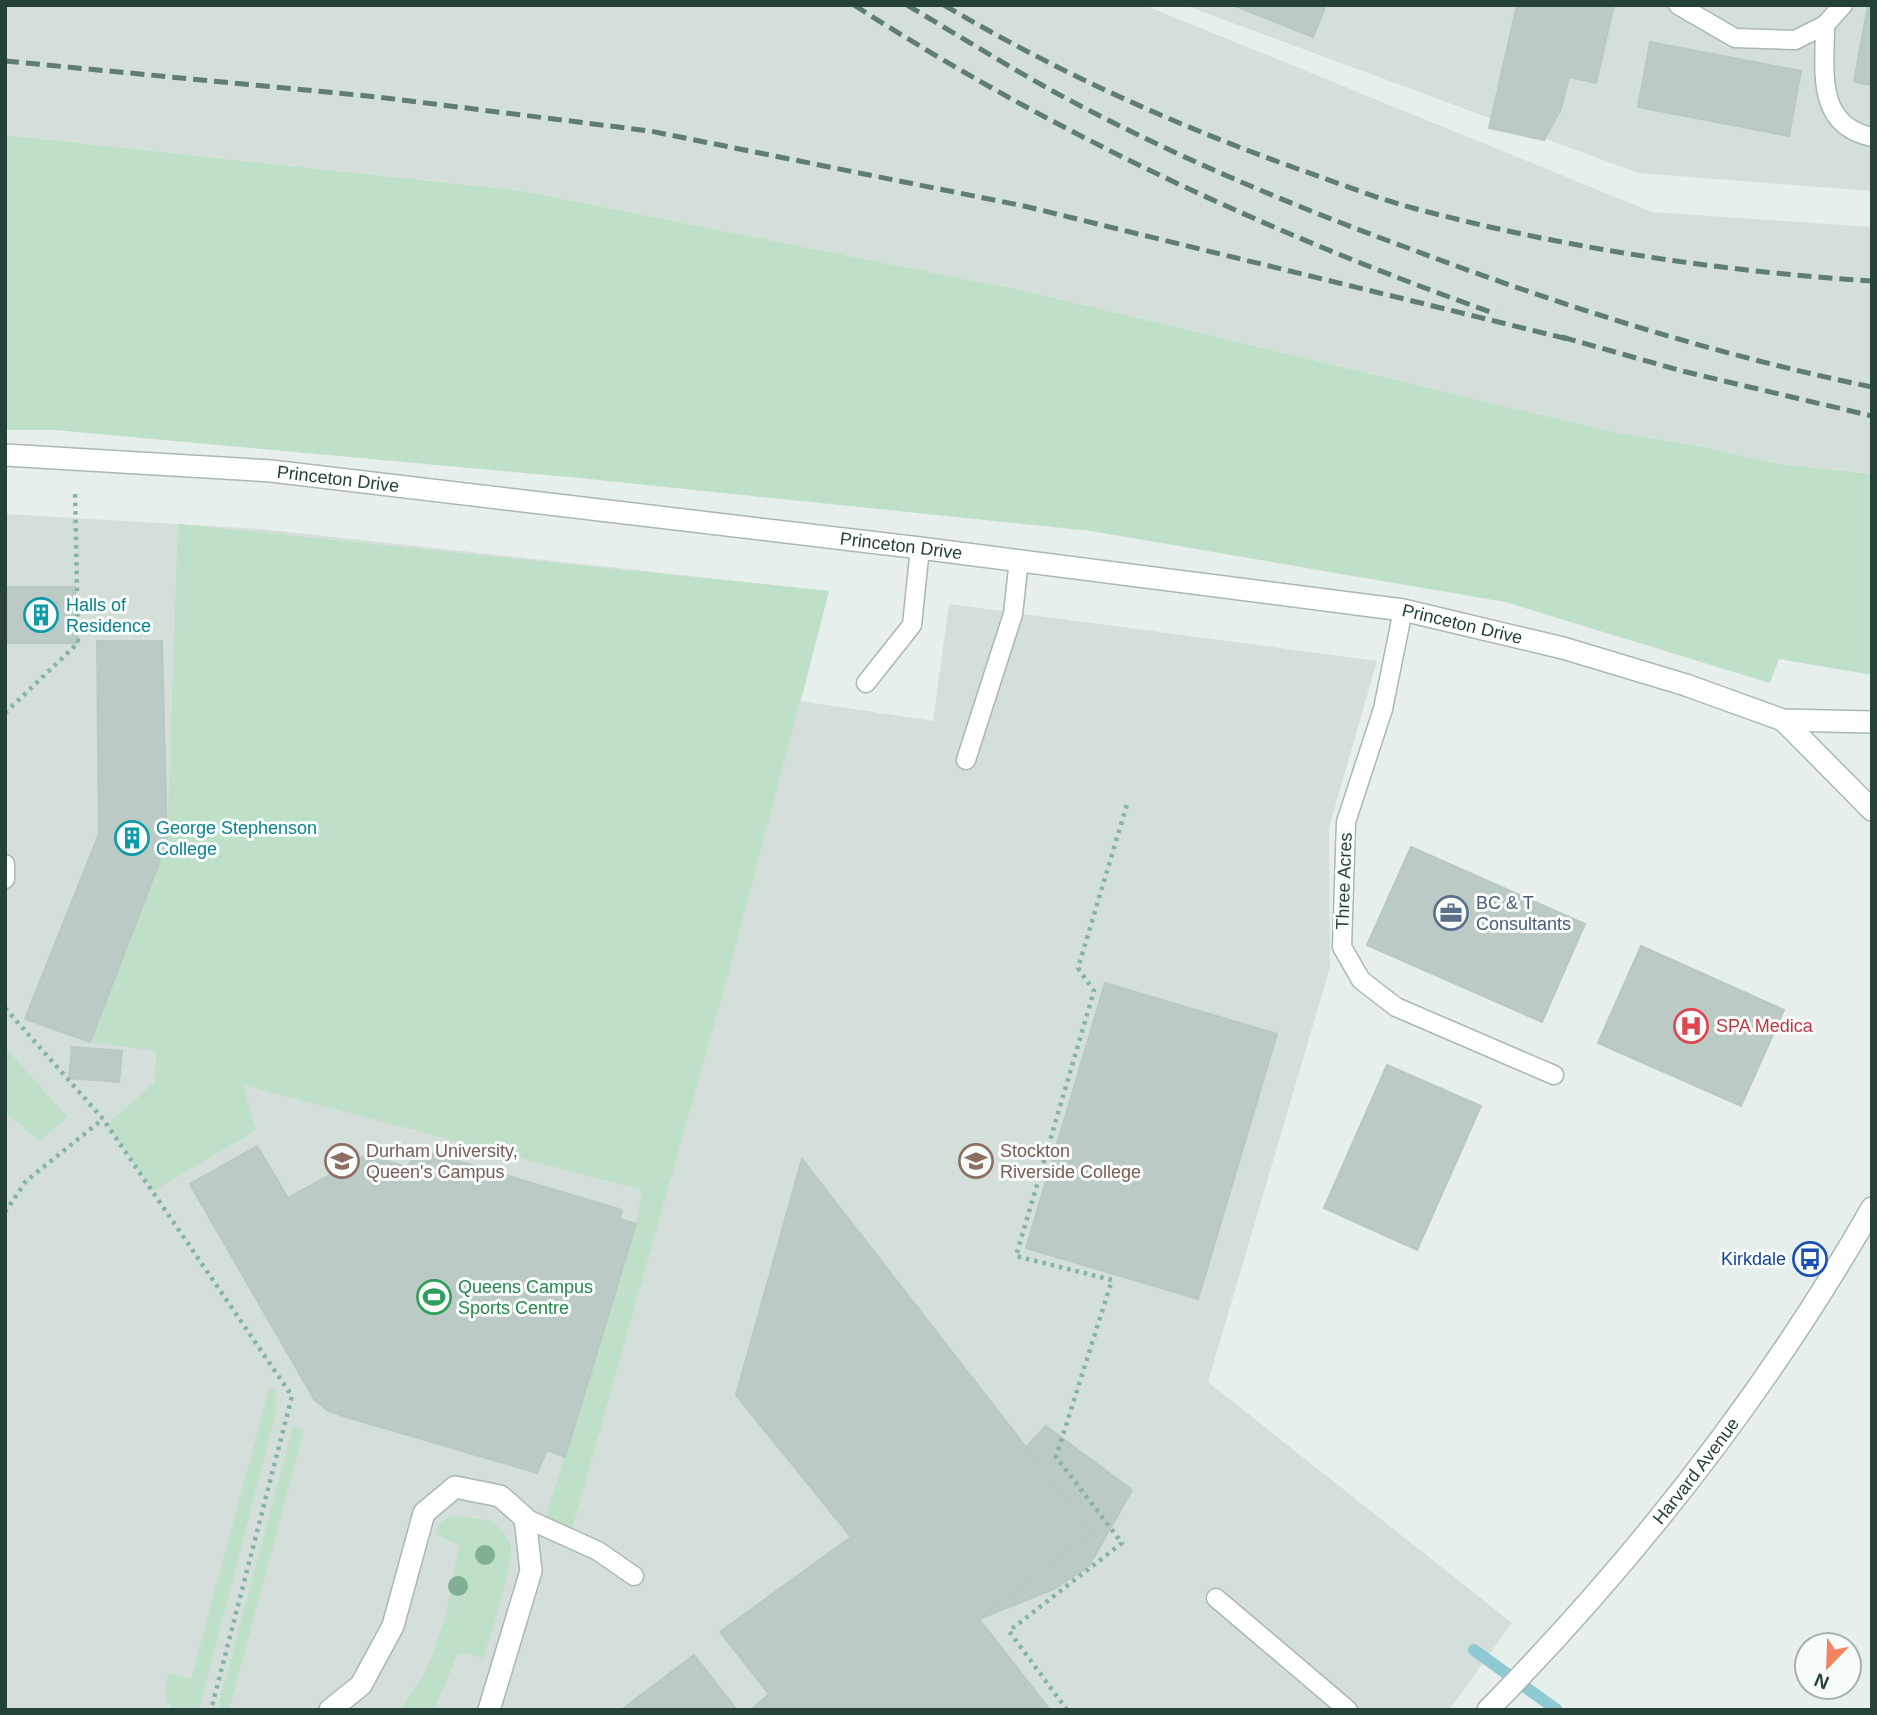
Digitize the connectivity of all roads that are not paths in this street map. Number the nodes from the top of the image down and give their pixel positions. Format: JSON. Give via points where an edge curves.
{"nodes":[{"id":1,"x":1678,"y":5,"type":"edge"},
{"id":2,"x":1843,"y":5,"type":"edge"},
{"id":3,"x":1825,"y":25,"type":"junction"},
{"id":4,"x":1872,"y":137,"type":"edge"},
{"id":5,"x":5,"y":455,"type":"edge"},
{"id":6,"x":920,"y":548,"type":"junction"},
{"id":7,"x":1019,"y":561,"type":"junction"},
{"id":8,"x":1403,"y":610,"type":"junction"},
{"id":9,"x":866,"y":684,"type":"dead end"},
{"id":10,"x":1783,"y":720,"type":"junction"},
{"id":11,"x":1872,"y":722,"type":"edge"},
{"id":12,"x":966,"y":760,"type":"dead end"},
{"id":13,"x":1872,"y":810,"type":"edge"},
{"id":14,"x":5,"y":864,"type":"edge"},
{"id":15,"x":5,"y":879,"type":"edge"},
{"id":16,"x":1554,"y":1074,"type":"dead end"},
{"id":17,"x":1872,"y":1208,"type":"edge"},
{"id":18,"x":525,"y":1518,"type":"junction"},
{"id":19,"x":634,"y":1576,"type":"dead end"},
{"id":20,"x":1216,"y":1598,"type":"dead end"},
{"id":21,"x":1490,"y":1707,"type":"edge"},
{"id":22,"x":330,"y":1710,"type":"edge"},
{"id":23,"x":489,"y":1710,"type":"edge"},
{"id":24,"x":1348,"y":1710,"type":"edge"}],
"edges":[{"from":1,"to":3,"type":"lane","via":[[1735,38],[1795,40]]},
{"from":2,"to":3,"type":"lane"},
{"from":3,"to":4,"type":"lane","via":[[1830,110],[1843,127]]},
{"from":5,"to":6,"type":"street","name":"Princeton Drive","via":[[271,471]]},
{"from":6,"to":7,"type":"street","name":"Princeton Drive"},
{"from":6,"to":9,"type":"lane","via":[[912,625]]},
{"from":7,"to":8,"type":"street","name":"Princeton Drive"},
{"from":7,"to":12,"type":"lane","via":[[1013,614]]},
{"from":8,"to":10,"type":"street","name":"Princeton Drive","via":[[1563,648]]},
{"from":8,"to":16,"type":"lane","name":"Three Acres","via":[[1383,709],[1346,822],[1342,947],[1361,980],[1395,1007]]},
{"from":10,"to":11,"type":"street","name":"Princeton Drive"},
{"from":10,"to":13,"type":"street","name":"Princeton Drive"},
{"from":14,"to":15,"type":"lane"},
{"from":17,"to":21,"type":"street","name":"Harvard Avenue","via":[[1754,1398],[1663,1516]]},
{"from":18,"to":19,"type":"lane","via":[[598,1551]]},
{"from":18,"to":22,"type":"street","via":[[500,1496],[455,1487],[424,1513],[393,1626],[361,1685]]},
{"from":18,"to":23,"type":"street","via":[[531,1571]]},
{"from":20,"to":24,"type":"lane"}]}
